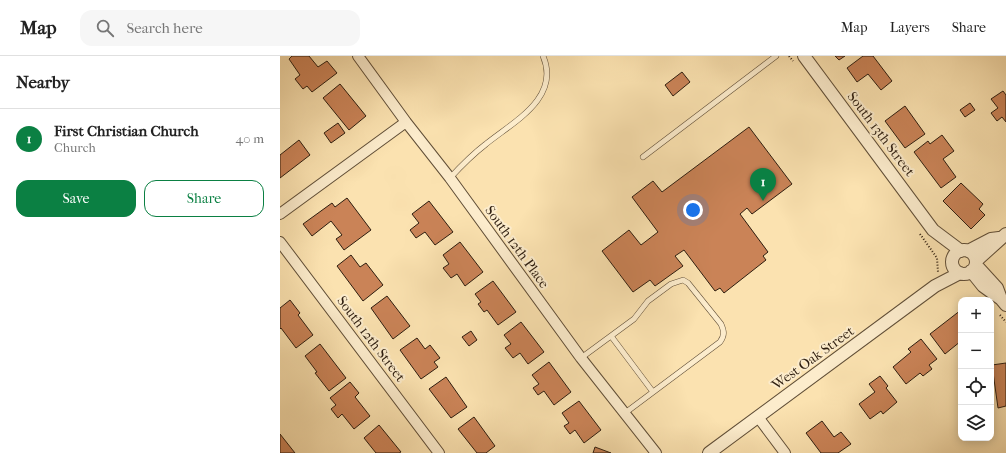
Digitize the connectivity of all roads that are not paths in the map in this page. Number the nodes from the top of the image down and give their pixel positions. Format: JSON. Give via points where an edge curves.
{"nodes":[{"id":1,"x":358,"y":56,"type":"edge"},
{"id":2,"x":544,"y":56,"type":"edge"},
{"id":3,"x":776,"y":56,"type":"edge"},
{"id":4,"x":804,"y":56,"type":"edge"},
{"id":5,"x":406,"y":122,"type":"junction"},
{"id":6,"x":643,"y":157,"type":"dead end"},
{"id":7,"x":450,"y":178,"type":"junction"},
{"id":8,"x":280,"y":214,"type":"edge"},
{"id":9,"x":1003,"y":236,"type":"edge"},
{"id":10,"x":280,"y":242,"type":"edge"},
{"id":11,"x":965,"y":262,"type":"junction"},
{"id":12,"x":1003,"y":302,"type":"edge"},
{"id":13,"x":611,"y":336,"type":"junction"},
{"id":14,"x":581,"y":358,"type":"junction"},
{"id":15,"x":653,"y":392,"type":"junction"},
{"id":16,"x":625,"y":413,"type":"junction"},
{"id":17,"x":758,"y":417,"type":"junction"},
{"id":18,"x":439,"y":453,"type":"edge"},
{"id":19,"x":656,"y":453,"type":"edge"},
{"id":20,"x":709,"y":453,"type":"edge"},
{"id":21,"x":785,"y":453,"type":"edge"}],
"edges":[{"from":1,"to":5,"type":"street","name":"South 12th Place"},
{"from":2,"to":7,"type":"lane","via":[[546,86],[540,98],[529,110],[484,145]]},
{"from":3,"to":6,"type":"lane"},
{"from":4,"to":11,"type":"street","name":"South 13th Street","via":[[933,230]]},
{"from":5,"to":7,"type":"street","name":"South 12th Place"},
{"from":5,"to":8,"type":"street"},
{"from":7,"to":14,"type":"street","name":"South 12th Place"},
{"from":9,"to":11,"type":"street","name":"West Oak Street"},
{"from":10,"to":18,"type":"street","name":"South 12th Street"},
{"from":11,"to":12,"type":"street","name":"South 13th Street","via":[[984,286]]},
{"from":11,"to":17,"type":"street","name":"West Oak Street"},
{"from":13,"to":14,"type":"lane"},
{"from":13,"to":15,"type":"lane"},
{"from":13,"to":15,"type":"lane","via":[[634,319],[648,301],[671,284],[683,280],[721,324],[724,337],[720,342]]},
{"from":14,"to":16,"type":"street","name":"South 12th Place"},
{"from":15,"to":16,"type":"lane"},
{"from":16,"to":19,"type":"street","name":"South 12th Place"},
{"from":17,"to":20,"type":"street","name":"West Oak Street"},
{"from":17,"to":21,"type":"street"}]}
